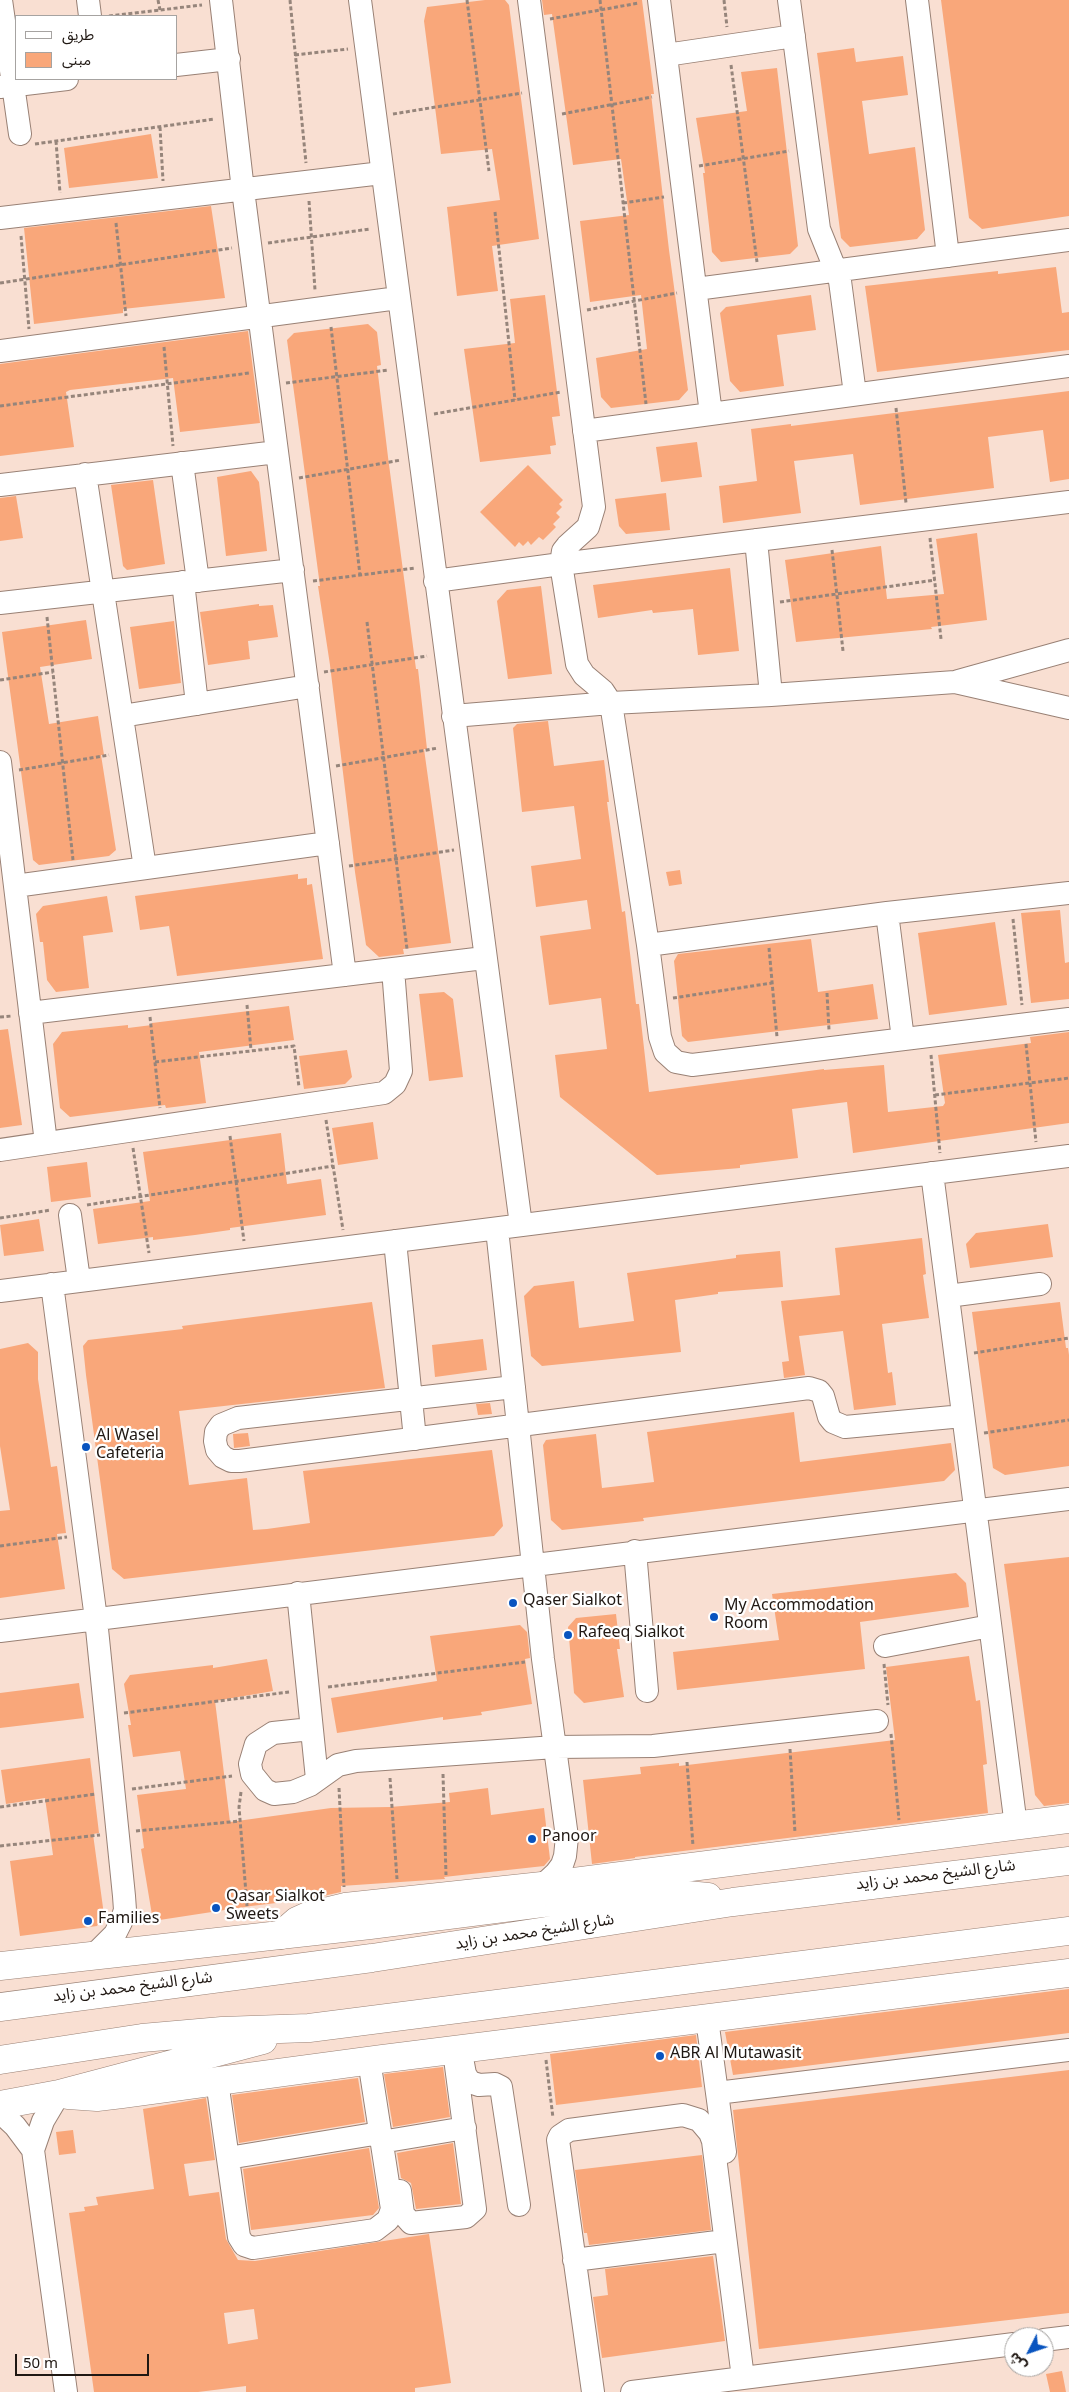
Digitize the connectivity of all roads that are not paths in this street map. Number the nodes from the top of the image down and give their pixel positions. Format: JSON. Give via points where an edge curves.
{"nodes":[{"id":1,"x":1,"y":0,"type":"edge"},
{"id":2,"x":88,"y":0,"type":"edge"},
{"id":3,"x":360,"y":0,"type":"edge"},
{"id":4,"x":529,"y":0,"type":"edge"},
{"id":5,"x":789,"y":0,"type":"edge"},
{"id":6,"x":918,"y":0,"type":"edge"},
{"id":7,"x":653,"y":1,"type":"edge"},
{"id":8,"x":222,"y":2,"type":"edge"},
{"id":9,"x":90,"y":15,"type":"edge"},
{"id":10,"x":794,"y":36,"type":"junction"},
{"id":11,"x":666,"y":55,"type":"junction"},
{"id":12,"x":228,"y":59,"type":"junction"},
{"id":13,"x":178,"y":65,"type":"edge"},
{"id":14,"x":59,"y":80,"type":"edge"},
{"id":15,"x":7,"y":86,"type":"edge"},
{"id":16,"x":25,"y":139,"type":"road end"},
{"id":17,"x":382,"y":173,"type":"junction"},
{"id":18,"x":243,"y":190,"type":"junction"},
{"id":19,"x":10,"y":217,"type":"edge"},
{"id":20,"x":1069,"y":240,"type":"edge"},
{"id":21,"x":948,"y":256,"type":"junction"},
{"id":22,"x":837,"y":270,"type":"junction"},
{"id":23,"x":696,"y":289,"type":"junction"},
{"id":24,"x":398,"y":298,"type":"junction"},
{"id":25,"x":260,"y":316,"type":"junction"},
{"id":26,"x":0,"y":351,"type":"edge"},
{"id":27,"x":1069,"y":366,"type":"edge"},
{"id":28,"x":855,"y":394,"type":"junction"},
{"id":29,"x":711,"y":414,"type":"junction"},
{"id":30,"x":584,"y":431,"type":"junction"},
{"id":31,"x":277,"y":452,"type":"junction"},
{"id":32,"x":178,"y":463,"type":"junction"},
{"id":33,"x":85,"y":474,"type":"junction"},
{"id":34,"x":0,"y":485,"type":"edge"},
{"id":35,"x":1069,"y":502,"type":"edge"},
{"id":36,"x":756,"y":540,"type":"junction"},
{"id":37,"x":560,"y":564,"type":"junction"},
{"id":38,"x":434,"y":573,"type":"junction"},
{"id":39,"x":294,"y":576,"type":"junction"},
{"id":40,"x":190,"y":582,"type":"junction"},
{"id":41,"x":103,"y":592,"type":"junction"},
{"id":42,"x":0,"y":603,"type":"edge"},
{"id":43,"x":1069,"y":650,"type":"edge"},
{"id":44,"x":307,"y":680,"type":"junction"},
{"id":45,"x":955,"y":682,"type":"junction"},
{"id":46,"x":771,"y":695,"type":"junction"},
{"id":47,"x":611,"y":703,"type":"junction"},
{"id":48,"x":196,"y":704,"type":"junction"},
{"id":49,"x":1069,"y":708,"type":"edge"},
{"id":50,"x":122,"y":716,"type":"junction"},
{"id":51,"x":453,"y":716,"type":"junction"},
{"id":52,"x":1,"y":768,"type":"edge"},
{"id":53,"x":328,"y":843,"type":"junction"},
{"id":54,"x":145,"y":868,"type":"junction"},
{"id":55,"x":15,"y":886,"type":"junction"},
{"id":56,"x":1069,"y":892,"type":"edge"},
{"id":57,"x":887,"y":913,"type":"junction"},
{"id":58,"x":648,"y":945,"type":"junction"},
{"id":59,"x":484,"y":958,"type":"junction"},
{"id":60,"x":401,"y":968,"type":"junction"},
{"id":61,"x":345,"y":975,"type":"junction"},
{"id":62,"x":30,"y":1013,"type":"junction"},
{"id":63,"x":1069,"y":1019,"type":"edge"},
{"id":64,"x":903,"y":1039,"type":"junction"},
{"id":65,"x":46,"y":1143,"type":"junction"},
{"id":66,"x":0,"y":1150,"type":"edge"},
{"id":67,"x":1069,"y":1156,"type":"edge"},
{"id":68,"x":937,"y":1172,"type":"junction"},
{"id":69,"x":69,"y":1210,"type":"road end"},
{"id":70,"x":521,"y":1225,"type":"junction"},
{"id":71,"x":497,"y":1229,"type":"junction"},
{"id":72,"x":395,"y":1241,"type":"junction"},
{"id":73,"x":79,"y":1280,"type":"junction"},
{"id":74,"x":52,"y":1284,"type":"junction"},
{"id":75,"x":1040,"y":1284,"type":"dead end"},
{"id":76,"x":0,"y":1291,"type":"edge"},
{"id":77,"x":948,"y":1296,"type":"junction"},
{"id":78,"x":514,"y":1387,"type":"junction"},
{"id":79,"x":411,"y":1399,"type":"junction"},
{"id":80,"x":964,"y":1425,"type":"junction"},
{"id":81,"x":519,"y":1426,"type":"junction"},
{"id":82,"x":415,"y":1439,"type":"junction"},
{"id":83,"x":1069,"y":1499,"type":"edge"},
{"id":84,"x":976,"y":1509,"type":"junction"},
{"id":85,"x":636,"y":1551,"type":"junction"},
{"id":86,"x":534,"y":1565,"type":"junction"},
{"id":87,"x":298,"y":1593,"type":"junction"},
{"id":88,"x":96,"y":1619,"type":"junction"},
{"id":89,"x":990,"y":1626,"type":"junction"},
{"id":90,"x":0,"y":1631,"type":"edge"},
{"id":91,"x":885,"y":1646,"type":"road end"},
{"id":92,"x":647,"y":1691,"type":"dead end"},
{"id":93,"x":885,"y":1720,"type":"road end"},
{"id":94,"x":311,"y":1728,"type":"junction"},
{"id":95,"x":555,"y":1747,"type":"junction"},
{"id":96,"x":317,"y":1779,"type":"junction"},
{"id":97,"x":1069,"y":1819,"type":"edge"},
{"id":98,"x":1016,"y":1826,"type":"junction"},
{"id":99,"x":1069,"y":1860,"type":"edge"},
{"id":100,"x":542,"y":1886,"type":"junction"},
{"id":101,"x":734,"y":1902,"type":"junction"},
{"id":102,"x":1069,"y":1930,"type":"edge"},
{"id":103,"x":280,"y":1935,"type":"junction"},
{"id":104,"x":94,"y":1955,"type":"junction"},
{"id":105,"x":0,"y":1966,"type":"edge"},
{"id":106,"x":1069,"y":1973,"type":"edge"},
{"id":107,"x":0,"y":2007,"type":"edge"},
{"id":108,"x":707,"y":2019,"type":"junction"},
{"id":109,"x":309,"y":2028,"type":"junction"},
{"id":110,"x":458,"y":2050,"type":"junction"},
{"id":111,"x":1069,"y":2050,"type":"edge"},
{"id":112,"x":375,"y":2059,"type":"junction"},
{"id":113,"x":0,"y":2060,"type":"edge"},
{"id":114,"x":217,"y":2081,"type":"junction"},
{"id":115,"x":717,"y":2093,"type":"junction"},
{"id":116,"x":59,"y":2094,"type":"junction"},
{"id":117,"x":0,"y":2105,"type":"edge"},
{"id":118,"x":0,"y":2112,"type":"edge"},
{"id":119,"x":465,"y":2128,"type":"junction"},
{"id":120,"x":386,"y":2136,"type":"junction"},
{"id":121,"x":33,"y":2150,"type":"junction"},
{"id":122,"x":228,"y":2158,"type":"junction"},
{"id":123,"x":519,"y":2205,"type":"dead end"},
{"id":124,"x":726,"y":2241,"type":"junction"},
{"id":125,"x":574,"y":2260,"type":"junction"},
{"id":126,"x":1069,"y":2337,"type":"edge"},
{"id":127,"x":1054,"y":2339,"type":"edge"},
{"id":128,"x":1004,"y":2345,"type":"edge"},
{"id":129,"x":750,"y":2378,"type":"junction"},
{"id":130,"x":66,"y":2392,"type":"edge"},
{"id":131,"x":593,"y":2392,"type":"edge"},
{"id":132,"x":632,"y":2392,"type":"edge"}],
"edges":[{"from":1,"to":15,"type":"street"},
{"from":2,"to":9,"type":"street"},
{"from":3,"to":17,"type":"street"},
{"from":4,"to":30,"type":"street"},
{"from":5,"to":10,"type":"street"},
{"from":6,"to":21,"type":"street"},
{"from":7,"to":11,"type":"street"},
{"from":8,"to":12,"type":"street"},
{"from":10,"to":11,"type":"street"},
{"from":10,"to":22,"type":"street","via":[[820,229]]},
{"from":11,"to":23,"type":"street"},
{"from":12,"to":13,"type":"street"},
{"from":12,"to":18,"type":"street"},
{"from":14,"to":15,"type":"street"},
{"from":15,"to":16,"type":"street"},
{"from":17,"to":18,"type":"street"},
{"from":17,"to":24,"type":"street"},
{"from":18,"to":19,"type":"street"},
{"from":18,"to":25,"type":"street"},
{"from":20,"to":21,"type":"street"},
{"from":21,"to":22,"type":"street"},
{"from":22,"to":23,"type":"street"},
{"from":22,"to":28,"type":"street","via":[[843,292]]},
{"from":23,"to":29,"type":"street"},
{"from":24,"to":25,"type":"street"},
{"from":24,"to":38,"type":"street"},
{"from":25,"to":26,"type":"street"},
{"from":25,"to":31,"type":"street"},
{"from":27,"to":28,"type":"street"},
{"from":28,"to":29,"type":"street"},
{"from":29,"to":30,"type":"street"},
{"from":30,"to":37,"type":"street","via":[[594,514],[588,527],[563,551]]},
{"from":31,"to":32,"type":"street"},
{"from":31,"to":39,"type":"street"},
{"from":32,"to":33,"type":"street"},
{"from":32,"to":40,"type":"street"},
{"from":33,"to":34,"type":"street"},
{"from":33,"to":41,"type":"street"},
{"from":35,"to":36,"type":"street"},
{"from":36,"to":37,"type":"street"},
{"from":36,"to":46,"type":"street"},
{"from":37,"to":38,"type":"street"},
{"from":37,"to":47,"type":"street","via":[[577,664]]},
{"from":38,"to":51,"type":"street"},
{"from":39,"to":40,"type":"street"},
{"from":39,"to":44,"type":"street"},
{"from":40,"to":41,"type":"street"},
{"from":40,"to":48,"type":"street"},
{"from":41,"to":42,"type":"street"},
{"from":41,"to":50,"type":"street"},
{"from":43,"to":45,"type":"street"},
{"from":44,"to":48,"type":"street"},
{"from":44,"to":53,"type":"street"},
{"from":45,"to":46,"type":"street"},
{"from":45,"to":49,"type":"street"},
{"from":46,"to":47,"type":"street"},
{"from":47,"to":51,"type":"street"},
{"from":47,"to":58,"type":"street"},
{"from":48,"to":50,"type":"street"},
{"from":50,"to":54,"type":"street"},
{"from":51,"to":59,"type":"street"},
{"from":52,"to":55,"type":"street"},
{"from":53,"to":54,"type":"street"},
{"from":53,"to":61,"type":"street"},
{"from":54,"to":55,"type":"street"},
{"from":55,"to":62,"type":"street"},
{"from":56,"to":57,"type":"street"},
{"from":57,"to":58,"type":"street"},
{"from":57,"to":64,"type":"street"},
{"from":58,"to":64,"type":"street","via":[[661,1044],[676,1062],[692,1065]]},
{"from":59,"to":60,"type":"street"},
{"from":59,"to":70,"type":"street"},
{"from":60,"to":61,"type":"street"},
{"from":60,"to":65,"type":"street","via":[[401,1064],[399,1078],[384,1093]]},
{"from":61,"to":62,"type":"street"},
{"from":62,"to":65,"type":"street"},
{"from":63,"to":64,"type":"street"},
{"from":65,"to":66,"type":"street"},
{"from":67,"to":68,"type":"street"},
{"from":68,"to":70,"type":"street"},
{"from":68,"to":77,"type":"street"},
{"from":69,"to":73,"type":"street"},
{"from":70,"to":71,"type":"street"},
{"from":71,"to":72,"type":"street"},
{"from":71,"to":78,"type":"street"},
{"from":72,"to":73,"type":"street"},
{"from":72,"to":79,"type":"street"},
{"from":73,"to":74,"type":"street"},
{"from":74,"to":76,"type":"street"},
{"from":74,"to":88,"type":"street"},
{"from":75,"to":77,"type":"street"},
{"from":77,"to":80,"type":"street"},
{"from":78,"to":79,"type":"street"},
{"from":78,"to":81,"type":"street"},
{"from":79,"to":82,"type":"street"},
{"from":79,"to":82,"type":"street","via":[[229,1420],[221,1424],[215,1441],[222,1457],[240,1462]]},
{"from":80,"to":81,"type":"street","via":[[845,1427],[829,1417],[820,1391],[809,1388]]},
{"from":80,"to":84,"type":"street"},
{"from":81,"to":82,"type":"street"},
{"from":81,"to":86,"type":"street"},
{"from":83,"to":84,"type":"street"},
{"from":84,"to":85,"type":"street"},
{"from":84,"to":89,"type":"street"},
{"from":85,"to":86,"type":"street"},
{"from":85,"to":92,"type":"street"},
{"from":86,"to":87,"type":"street"},
{"from":86,"to":95,"type":"street"},
{"from":87,"to":88,"type":"street"},
{"from":87,"to":94,"type":"street"},
{"from":88,"to":90,"type":"street"},
{"from":88,"to":104,"type":"street","via":[[125,1910],[115,1934]]},
{"from":89,"to":91,"type":"street"},
{"from":89,"to":98,"type":"street"},
{"from":93,"to":95,"type":"street","via":[[686,1744]]},
{"from":94,"to":96,"type":"street"},
{"from":94,"to":96,"type":"street","via":[[264,1738],[256,1744],[250,1764],[252,1774],[264,1790],[274,1794],[293,1792]]},
{"from":95,"to":96,"type":"street","via":[[347,1762]]},
{"from":95,"to":100,"type":"street","via":[[567,1846],[562,1865]]},
{"from":97,"to":98,"type":"main road"},
{"from":98,"to":100,"type":"main road"},
{"from":99,"to":101,"type":"main road","name":"شارع الشيخ محمد بن زايد"},
{"from":100,"to":103,"type":"main road","via":[[345,1907],[308,1916]]},
{"from":101,"to":103,"type":"main road","via":[[666,1892],[621,1893]]},
{"from":101,"to":107,"type":"main road","name":"شارع الشيخ محمد بن زايد","via":[[390,1956]]},
{"from":102,"to":109,"type":"main road"},
{"from":103,"to":104,"type":"main road"},
{"from":104,"to":105,"type":"main road"},
{"from":106,"to":108,"type":"main road"},
{"from":108,"to":110,"type":"main road"},
{"from":108,"to":115,"type":"street"},
{"from":109,"to":113,"type":"main road","via":[[142,2038]]},
{"from":109,"to":116,"type":"main road"},
{"from":110,"to":112,"type":"main road"},
{"from":110,"to":119,"type":"street"},
{"from":110,"to":123,"type":"street","via":[[470,2082],[495,2084],[502,2091]]},
{"from":111,"to":115,"type":"street"},
{"from":112,"to":114,"type":"main road"},
{"from":112,"to":120,"type":"street"},
{"from":114,"to":116,"type":"main road","via":[[97,2097]]},
{"from":114,"to":122,"type":"street"},
{"from":115,"to":129,"type":"street"},
{"from":116,"to":117,"type":"main road"},
{"from":116,"to":121,"type":"street"},
{"from":118,"to":121,"type":"street"},
{"from":119,"to":120,"type":"street"},
{"from":119,"to":120,"type":"street","via":[[476,2205],[473,2213],[466,2217],[415,2223],[403,2214]]},
{"from":120,"to":122,"type":"street"},
{"from":120,"to":122,"type":"street","via":[[392,2209],[388,2220],[375,2230],[253,2248],[244,2245],[239,2237]]},
{"from":121,"to":130,"type":"street"},
{"from":124,"to":125,"type":"street"},
{"from":124,"to":125,"type":"street","via":[[713,2141],[699,2120],[682,2115],[569,2130],[560,2136],[557,2146]]},
{"from":124,"to":129,"type":"street"},
{"from":125,"to":131,"type":"street"},
{"from":126,"to":127,"type":"street"},
{"from":128,"to":129,"type":"street"},
{"from":129,"to":132,"type":"street"}]}
